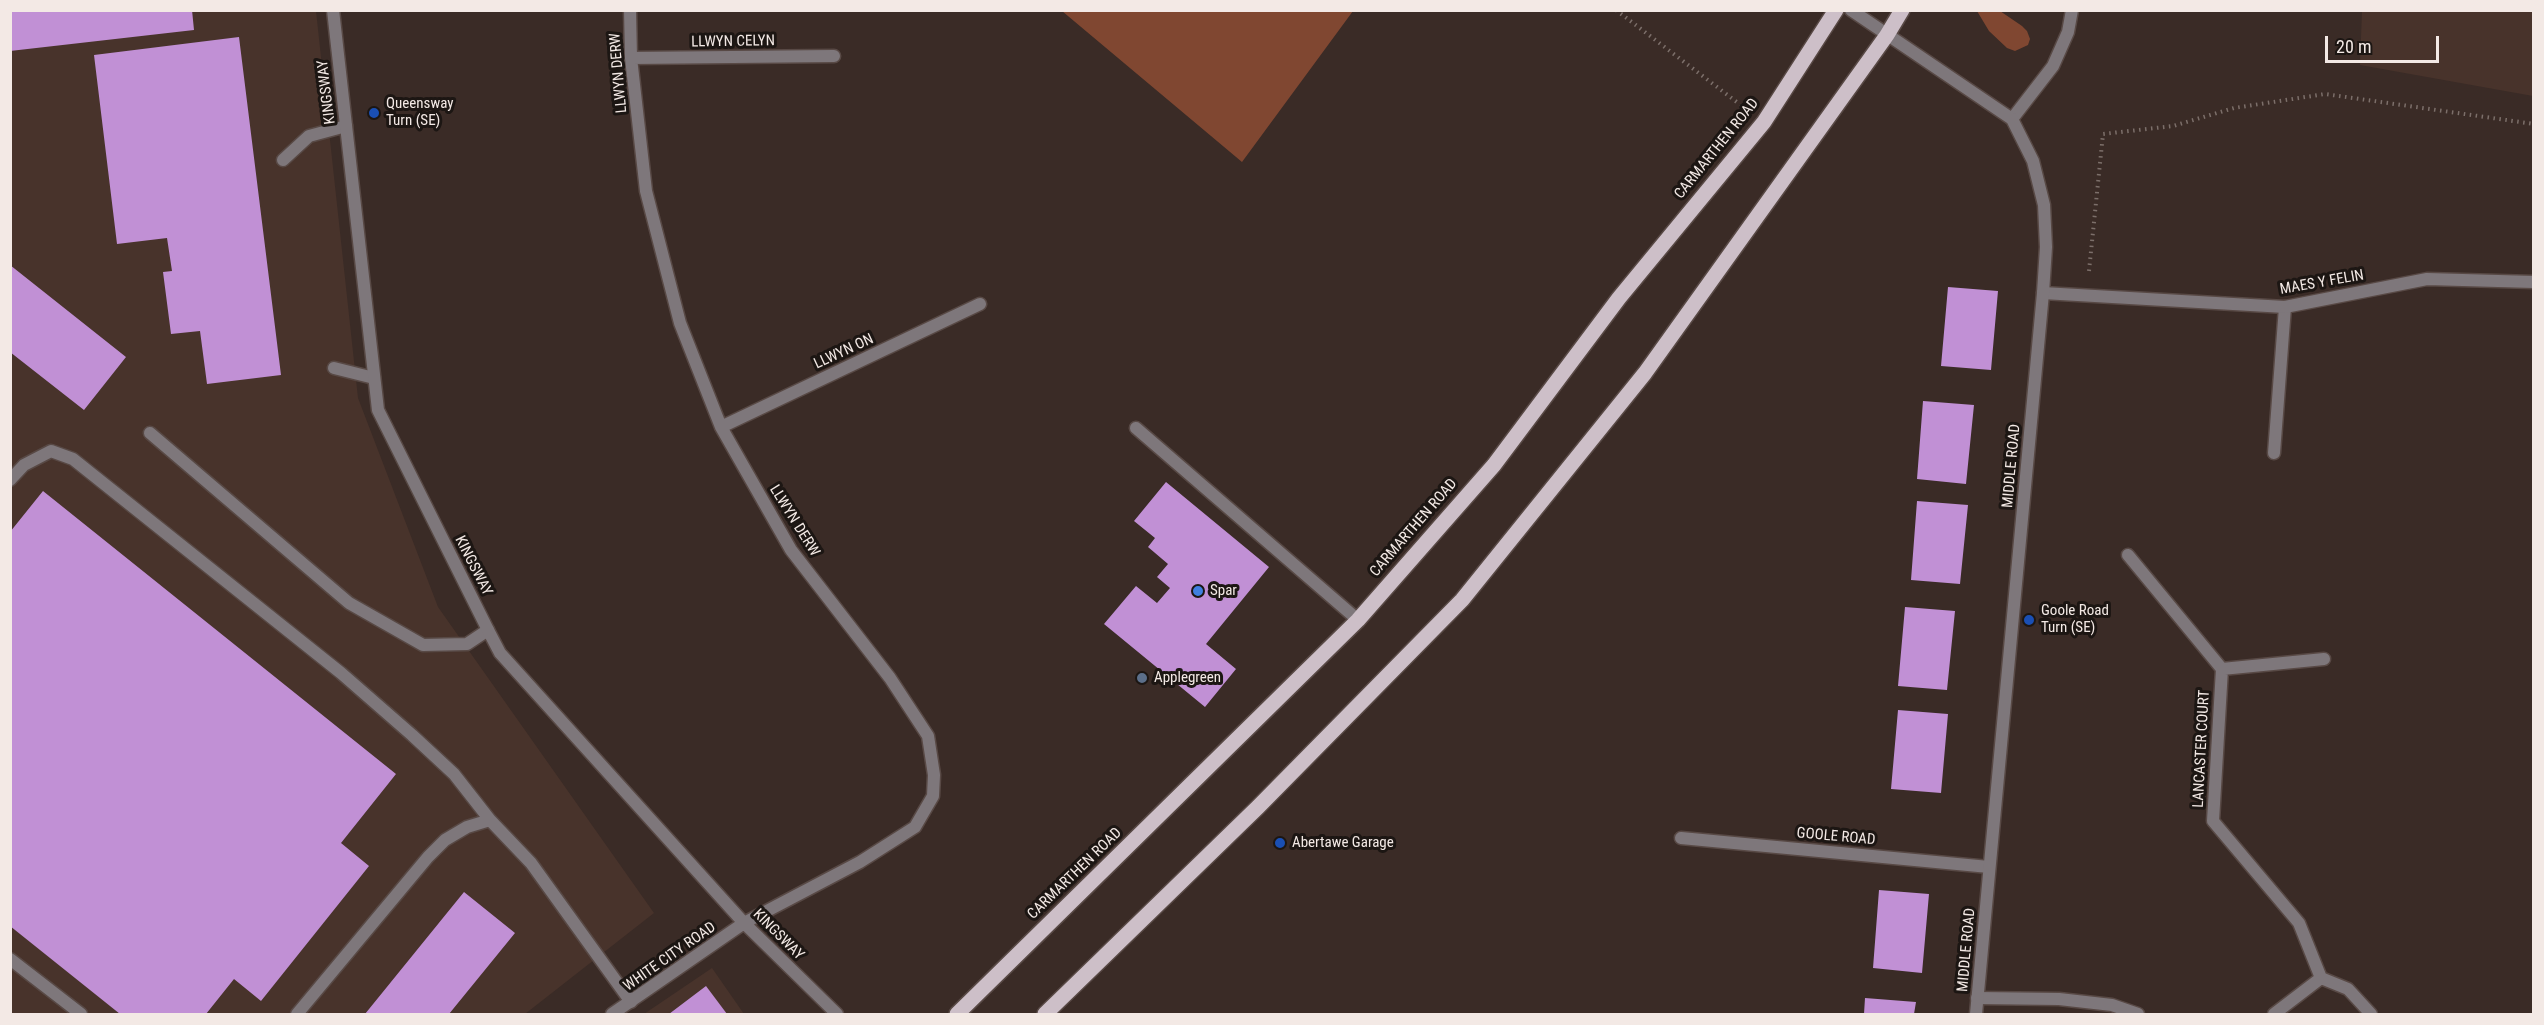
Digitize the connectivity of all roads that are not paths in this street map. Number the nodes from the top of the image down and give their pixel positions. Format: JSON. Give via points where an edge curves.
{"nodes":[{"id":1,"x":333,"y":10,"type":"edge"},
{"id":2,"x":630,"y":10,"type":"edge"},
{"id":3,"x":1836,"y":10,"type":"edge"},
{"id":4,"x":1851,"y":10,"type":"edge"},
{"id":5,"x":1902,"y":10,"type":"edge"},
{"id":6,"x":2072,"y":10,"type":"edge"},
{"id":7,"x":1887,"y":35,"type":"junction"},
{"id":8,"x":834,"y":56,"type":"dead end"},
{"id":9,"x":631,"y":58,"type":"junction"},
{"id":10,"x":2012,"y":120,"type":"junction"},
{"id":11,"x":346,"y":126,"type":"junction"},
{"id":12,"x":283,"y":160,"type":"dead end"},
{"id":13,"x":2534,"y":282,"type":"edge"},
{"id":14,"x":2043,"y":293,"type":"junction"},
{"id":15,"x":980,"y":304,"type":"dead end"},
{"id":16,"x":2284,"y":307,"type":"junction"},
{"id":17,"x":334,"y":368,"type":"dead end"},
{"id":18,"x":374,"y":378,"type":"junction"},
{"id":19,"x":722,"y":427,"type":"junction"},
{"id":20,"x":1137,"y":428,"type":"dead end"},
{"id":21,"x":150,"y":433,"type":"dead end"},
{"id":22,"x":2274,"y":453,"type":"dead end"},
{"id":23,"x":10,"y":480,"type":"edge"},
{"id":24,"x":2128,"y":555,"type":"dead end"},
{"id":25,"x":1358,"y":620,"type":"junction"},
{"id":26,"x":488,"y":630,"type":"junction"},
{"id":27,"x":2324,"y":659,"type":"dead end"},
{"id":28,"x":2222,"y":669,"type":"junction"},
{"id":29,"x":490,"y":820,"type":"junction"},
{"id":30,"x":1681,"y":838,"type":"dead end"},
{"id":31,"x":1989,"y":867,"type":"junction"},
{"id":32,"x":744,"y":923,"type":"junction"},
{"id":33,"x":10,"y":959,"type":"edge"},
{"id":34,"x":2321,"y":978,"type":"junction"},
{"id":35,"x":1977,"y":998,"type":"junction"},
{"id":36,"x":631,"y":1002,"type":"junction"},
{"id":37,"x":81,"y":1014,"type":"edge"},
{"id":38,"x":297,"y":1014,"type":"edge"},
{"id":39,"x":612,"y":1014,"type":"edge"},
{"id":40,"x":837,"y":1014,"type":"edge"},
{"id":41,"x":957,"y":1014,"type":"edge"},
{"id":42,"x":1045,"y":1014,"type":"edge"},
{"id":43,"x":1976,"y":1014,"type":"edge"},
{"id":44,"x":2139,"y":1014,"type":"edge"},
{"id":45,"x":2274,"y":1014,"type":"edge"},
{"id":46,"x":2371,"y":1014,"type":"edge"}],
"edges":[{"from":1,"to":11,"type":"street","name":"KINGSWAY"},
{"from":2,"to":9,"type":"street","name":"LLWYN DERW"},
{"from":3,"to":25,"type":"main road","name":"CARMARTHEN ROAD","via":[[1764,122],[1619,298],[1494,465]]},
{"from":4,"to":7,"type":"street","name":"MIDDLE ROAD"},
{"from":5,"to":7,"type":"main road"},
{"from":6,"to":10,"type":"street","via":[[2068,32],[2053,66]]},
{"from":7,"to":10,"type":"street","name":"MIDDLE ROAD"},
{"from":7,"to":42,"type":"main road","via":[[1645,373],[1462,600],[1258,807]]},
{"from":8,"to":9,"type":"street","name":"LLWYN CELYN"},
{"from":9,"to":19,"type":"street","name":"LLWYN DERW","via":[[646,191],[680,323]]},
{"from":10,"to":14,"type":"street","name":"MIDDLE ROAD","via":[[2033,161],[2044,205]]},
{"from":11,"to":12,"type":"street","via":[[309,136]]},
{"from":11,"to":18,"type":"street","name":"KINGSWAY"},
{"from":13,"to":16,"type":"street","name":"MAES Y FELIN","via":[[2427,279]]},
{"from":14,"to":16,"type":"street","name":"MAES Y FELIN"},
{"from":14,"to":31,"type":"street","name":"MIDDLE ROAD"},
{"from":15,"to":19,"type":"street","name":"LLWYN ON"},
{"from":16,"to":22,"type":"street"},
{"from":17,"to":18,"type":"street"},
{"from":18,"to":26,"type":"street","name":"KINGSWAY","via":[[378,410]]},
{"from":19,"to":32,"type":"street","name":"LLWYN DERW","via":[[791,550],[890,678],[928,736],[934,774],[933,796],[915,827],[860,862]]},
{"from":20,"to":25,"type":"street"},
{"from":21,"to":26,"type":"street","via":[[349,603],[423,645],[467,644]]},
{"from":23,"to":29,"type":"street","via":[[24,465],[51,451],[74,459],[341,673],[454,774]]},
{"from":24,"to":28,"type":"street"},
{"from":25,"to":41,"type":"main road","name":"CARMARTHEN ROAD"},
{"from":26,"to":32,"type":"street","name":"KINGSWAY","via":[[500,653]]},
{"from":27,"to":28,"type":"street"},
{"from":28,"to":34,"type":"street","name":"LANCASTER COURT","via":[[2213,821],[2299,923]]},
{"from":29,"to":36,"type":"street","via":[[531,863]]},
{"from":29,"to":38,"type":"street","via":[[467,827],[439,846]]},
{"from":30,"to":31,"type":"street","name":"GOOLE ROAD"},
{"from":31,"to":35,"type":"street","name":"MIDDLE ROAD"},
{"from":32,"to":36,"type":"street","name":"WHITE CITY ROAD"},
{"from":32,"to":40,"type":"street","name":"KINGSWAY"},
{"from":33,"to":37,"type":"street"},
{"from":34,"to":45,"type":"street"},
{"from":34,"to":46,"type":"street","via":[[2349,989]]},
{"from":35,"to":43,"type":"street","name":"MIDDLE ROAD"},
{"from":35,"to":44,"type":"street","via":[[2059,999],[2112,1005]]},
{"from":36,"to":39,"type":"street","name":"WHITE CITY ROAD"}]}
